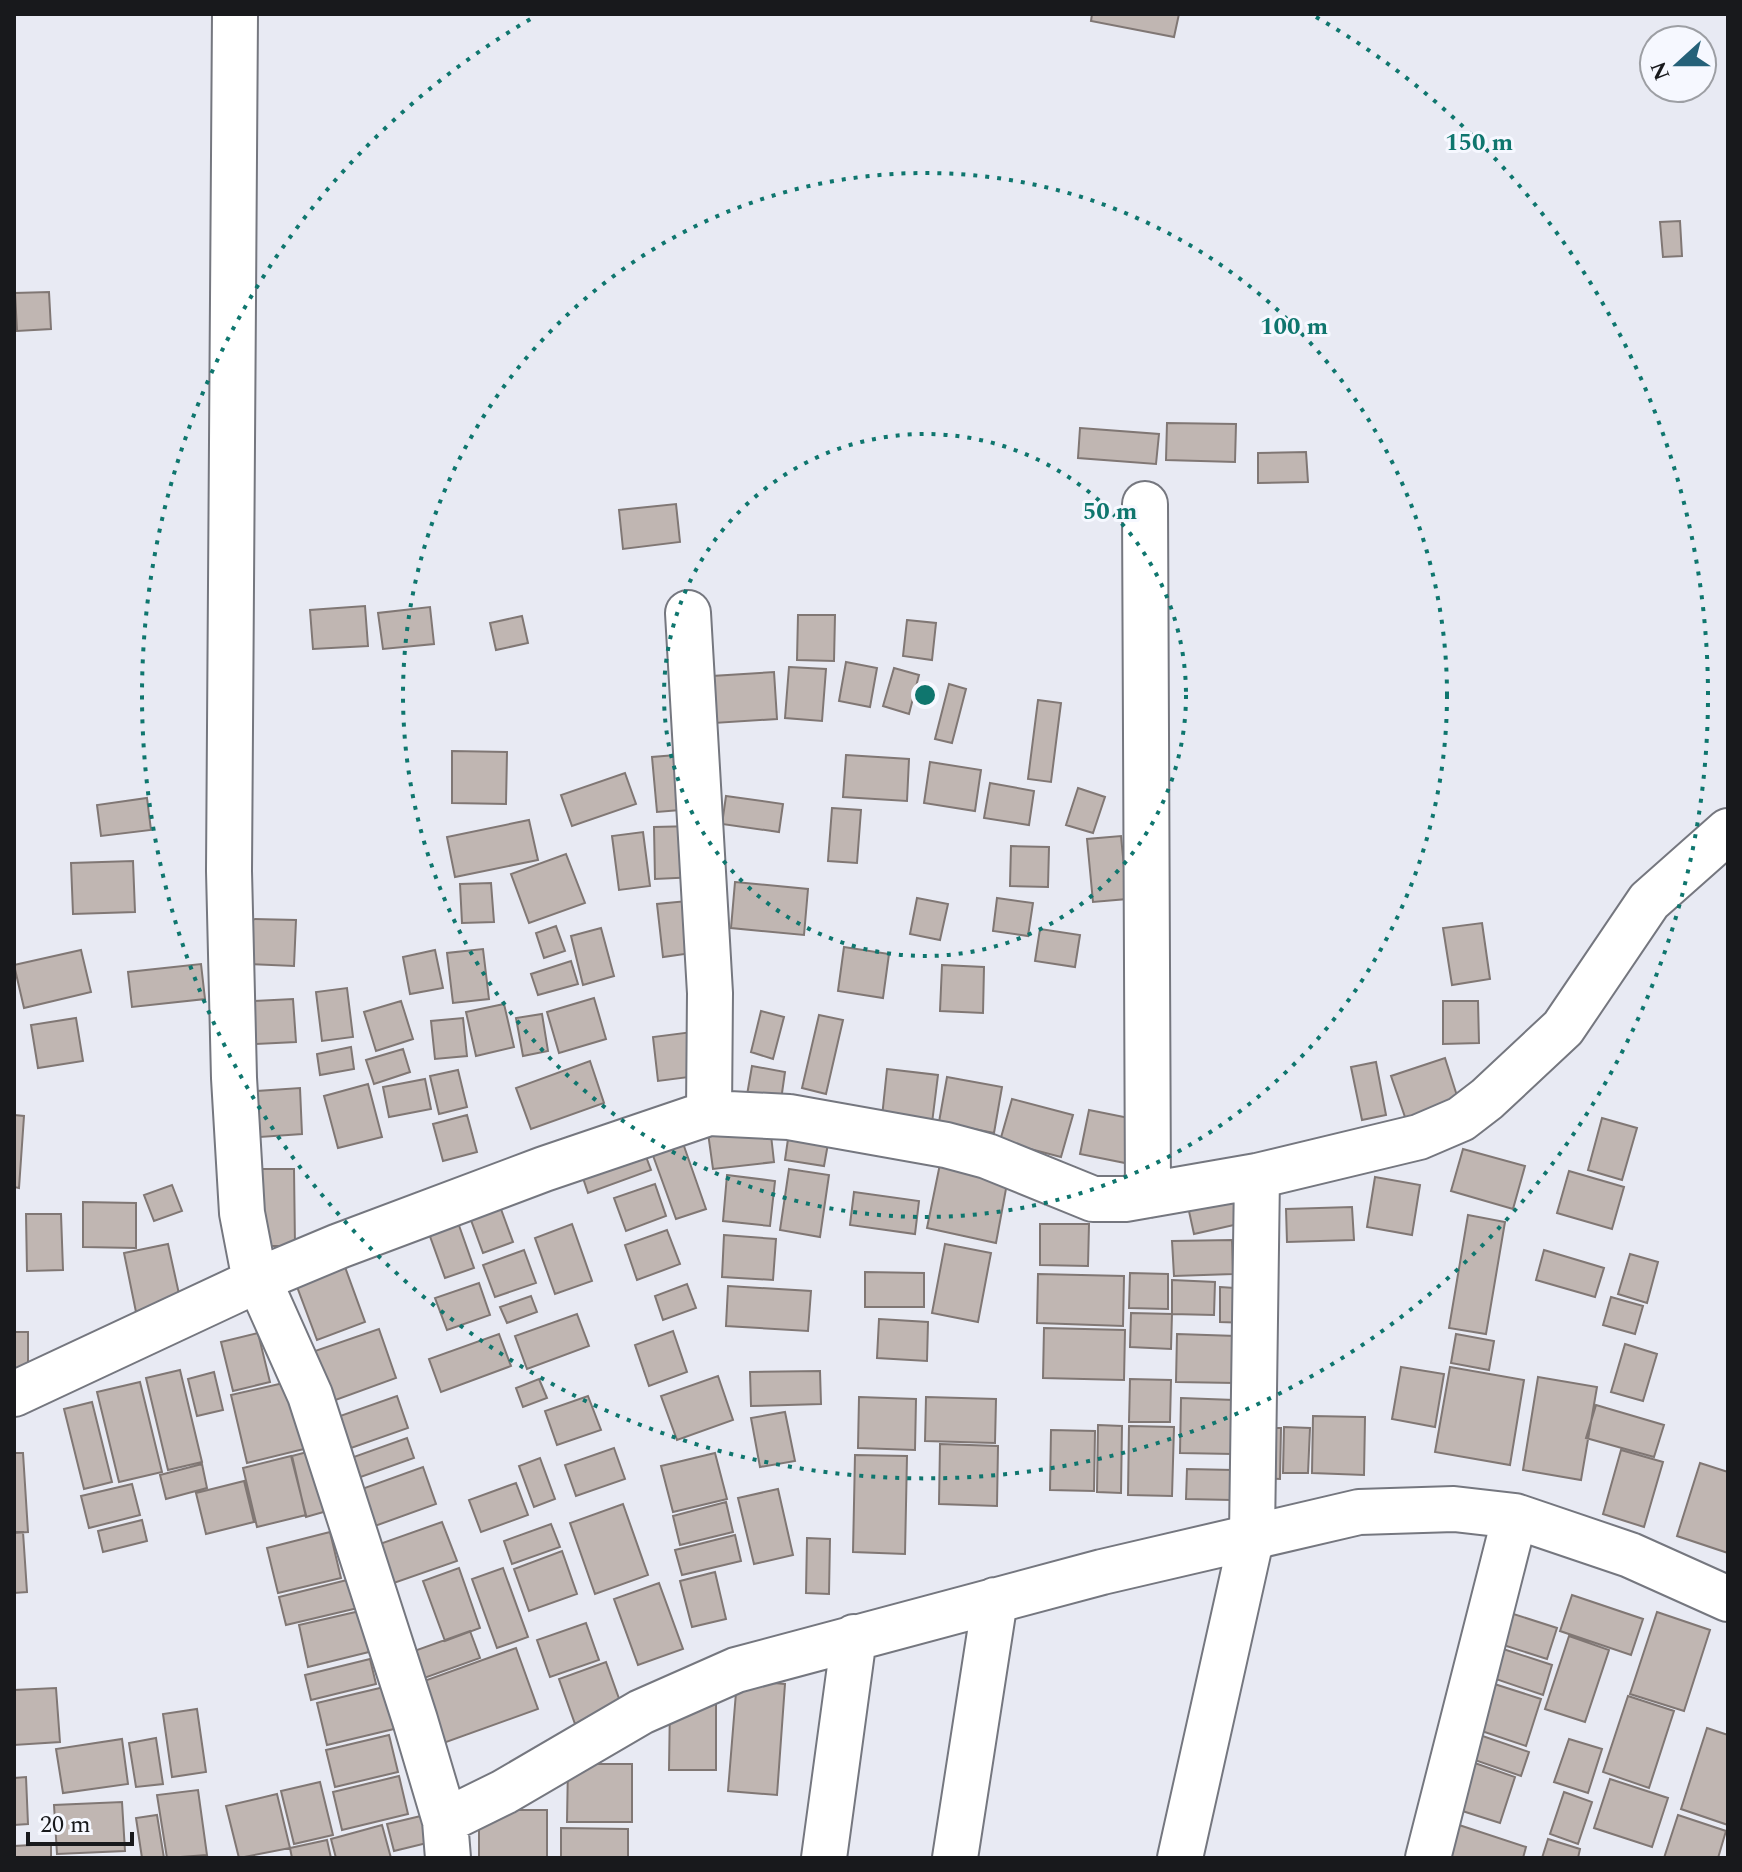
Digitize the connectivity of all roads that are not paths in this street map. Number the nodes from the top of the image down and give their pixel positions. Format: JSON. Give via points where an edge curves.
{"nodes":[{"id":1,"x":235,"y":14,"type":"edge"},
{"id":2,"x":1145,"y":504,"type":"dead end"},
{"id":3,"x":688,"y":613,"type":"dead end"},
{"id":4,"x":1728,"y":831,"type":"edge"},
{"id":5,"x":709,"y":1113,"type":"junction"},
{"id":6,"x":1257,"y":1176,"type":"junction"},
{"id":7,"x":1148,"y":1195,"type":"junction"},
{"id":8,"x":260,"y":1279,"type":"junction"},
{"id":9,"x":14,"y":1394,"type":"edge"},
{"id":10,"x":1515,"y":1516,"type":"junction"},
{"id":11,"x":1252,"y":1535,"type":"junction"},
{"id":12,"x":1728,"y":1599,"type":"edge"},
{"id":13,"x":995,"y":1600,"type":"junction"},
{"id":14,"x":854,"y":1637,"type":"junction"},
{"id":15,"x":446,"y":1839,"type":"edge"},
{"id":16,"x":824,"y":1858,"type":"edge"},
{"id":17,"x":955,"y":1858,"type":"edge"},
{"id":18,"x":1180,"y":1858,"type":"edge"},
{"id":19,"x":1428,"y":1858,"type":"edge"}],
"edges":[{"from":1,"to":8,"type":"street","via":[[230,903],[242,1213],[246,1243]]},
{"from":2,"to":7,"type":"street"},
{"from":3,"to":5,"type":"street","via":[[710,993]]},
{"from":4,"to":6,"type":"street","via":[[1649,901],[1563,1028],[1461,1119],[1419,1137]]},
{"from":5,"to":7,"type":"street","via":[[864,1128],[987,1156],[1093,1199]]},
{"from":5,"to":8,"type":"street","via":[[501,1184]]},
{"from":6,"to":7,"type":"street"},
{"from":6,"to":11,"type":"street"},
{"from":8,"to":9,"type":"street"},
{"from":8,"to":15,"type":"street","via":[[310,1395]]},
{"from":10,"to":11,"type":"street","via":[[1454,1509],[1359,1512]]},
{"from":10,"to":12,"type":"street","via":[[1630,1555]]},
{"from":10,"to":19,"type":"street"},
{"from":11,"to":13,"type":"street"},
{"from":11,"to":18,"type":"street"},
{"from":13,"to":14,"type":"street"},
{"from":13,"to":17,"type":"street"},
{"from":14,"to":15,"type":"street","via":[[736,1670],[675,1695],[504,1792]]},
{"from":14,"to":16,"type":"street"}]}
